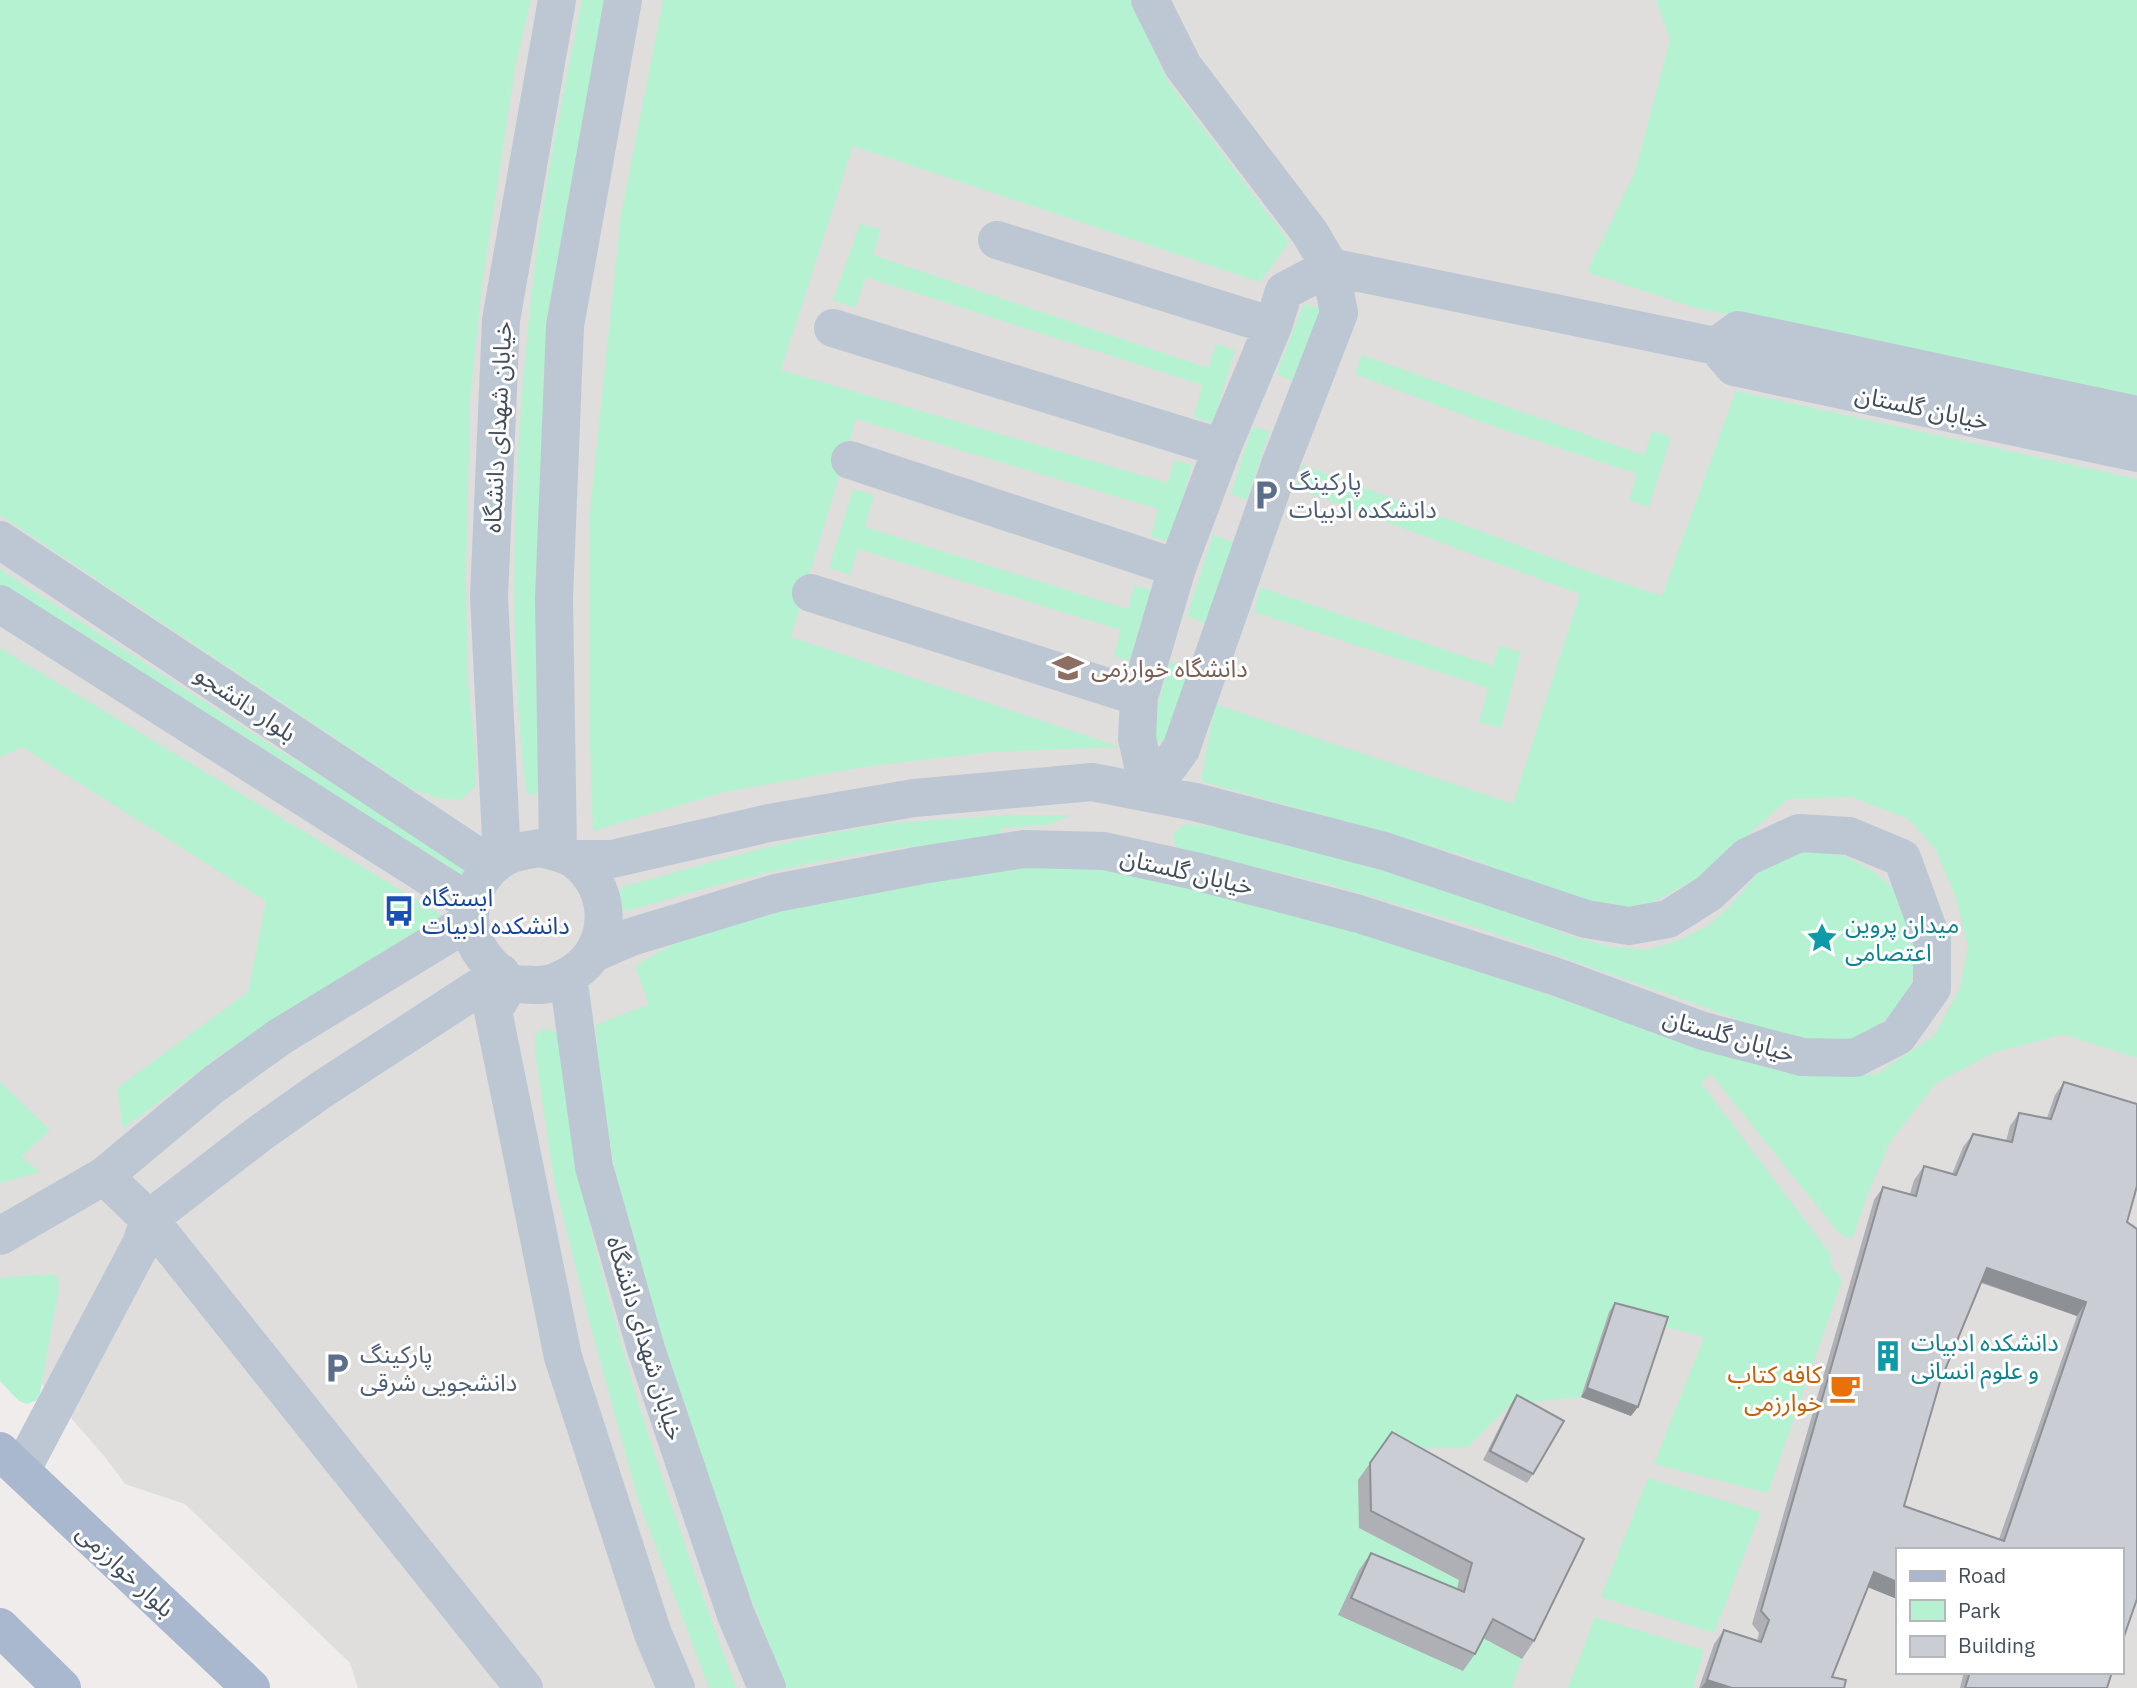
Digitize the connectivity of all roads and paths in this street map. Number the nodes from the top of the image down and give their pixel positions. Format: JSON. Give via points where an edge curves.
{"nodes":[{"id":1,"x":557,"y":0,"type":"edge"},
{"id":2,"x":623,"y":0,"type":"edge"},
{"id":3,"x":1150,"y":0,"type":"edge"},
{"id":4,"x":997,"y":240,"type":"dead end"},
{"id":5,"x":1330,"y":267,"type":"junction"},
{"id":6,"x":1273,"y":326,"type":"junction"},
{"id":7,"x":833,"y":328,"type":"dead end"},
{"id":8,"x":1727,"y":338,"type":"junction"},
{"id":9,"x":2137,"y":415,"type":"edge"},
{"id":10,"x":1222,"y":448,"type":"junction"},
{"id":11,"x":2137,"y":453,"type":"edge"},
{"id":12,"x":850,"y":460,"type":"dead end"},
{"id":13,"x":0,"y":540,"type":"edge"},
{"id":14,"x":1177,"y":568,"type":"junction"},
{"id":15,"x":811,"y":593,"type":"dead end"},
{"id":16,"x":0,"y":604,"type":"edge"},
{"id":17,"x":1139,"y":697,"type":"junction"},
{"id":18,"x":1149,"y":793,"type":"junction"},
{"id":19,"x":566,"y":855,"type":"junction"},
{"id":20,"x":497,"y":862,"type":"junction"},
{"id":21,"x":471,"y":912,"type":"junction"},
{"id":22,"x":581,"y":965,"type":"junction"},
{"id":23,"x":505,"y":978,"type":"junction"},
{"id":24,"x":104,"y":1176,"type":"junction"},
{"id":25,"x":149,"y":1219,"type":"junction"},
{"id":26,"x":0,"y":1236,"type":"edge"},
{"id":27,"x":10,"y":1461,"type":"edge"},
{"id":28,"x":0,"y":1627,"type":"edge"},
{"id":29,"x":62,"y":1688,"type":"edge"},
{"id":30,"x":251,"y":1688,"type":"edge"},
{"id":31,"x":524,"y":1688,"type":"edge"},
{"id":32,"x":676,"y":1688,"type":"edge"},
{"id":33,"x":767,"y":1688,"type":"edge"}],
"edges":[{"from":1,"to":20,"type":"lane","name":"خیابان شهدای دانشگاه","via":[[501,320],[489,597]]},
{"from":2,"to":19,"type":"lane","via":[[565,327],[554,598]]},
{"from":3,"to":5,"type":"lane","via":[[1183,66],[1310,233]]},
{"from":4,"to":6,"type":"lane"},
{"from":5,"to":6,"type":"lane","via":[[1284,291]]},
{"from":5,"to":8,"type":"lane","name":"خیابان گلستان"},
{"from":5,"to":18,"type":"lane","via":[[1339,313],[1280,465],[1181,749]]},
{"from":6,"to":10,"type":"lane"},
{"from":7,"to":10,"type":"lane"},
{"from":8,"to":9,"type":"lane","name":"خیابان گلستان"},
{"from":8,"to":11,"type":"lane","name":"خیابان گلستان","via":[[1734,367]]},
{"from":10,"to":14,"type":"lane"},
{"from":12,"to":14,"type":"lane"},
{"from":13,"to":20,"type":"lane","name":"بلوار دانشجو"},
{"from":14,"to":17,"type":"lane"},
{"from":15,"to":17,"type":"lane"},
{"from":16,"to":21,"type":"lane","name":"بلوار دانشجو"},
{"from":17,"to":18,"type":"lane","via":[[1137,737]]},
{"from":18,"to":19,"type":"lane","name":"خیابان گلستان","via":[[1092,782],[915,798],[769,823],[612,859]]},
{"from":18,"to":22,"type":"lane","name":"خیابان گلستان","via":[[1384,851],[1586,919],[1629,926],[1668,919],[1709,893],[1747,857],[1799,833],[1849,835],[1902,858],[1932,940],[1932,988],[1898,1036],[1855,1058],[1802,1057],[1703,1031],[1557,977],[1359,914],[1104,851],[1024,849],[776,893],[631,937]]},
{"from":19,"to":20,"type":"lane","via":[[541,848],[523,850]]},
{"from":19,"to":22,"type":"lane","via":[[587,871],[603,902],[603,928]]},
{"from":20,"to":21,"type":"lane","via":[[481,879]]},
{"from":21,"to":23,"type":"lane","via":[[477,947]]},
{"from":21,"to":24,"type":"lane","via":[[281,1036],[213,1085]]},
{"from":22,"to":23,"type":"lane","via":[[543,986]]},
{"from":22,"to":33,"type":"lane","name":"خیابان شهدای دانشگاه","via":[[594,1167],[646,1349],[736,1615]]},
{"from":23,"to":25,"type":"lane","via":[[321,1090]]},
{"from":23,"to":32,"type":"lane","via":[[493,1011],[563,1357],[653,1634]]},
{"from":24,"to":25,"type":"lane"},
{"from":24,"to":26,"type":"lane"},
{"from":25,"to":27,"type":"lane","via":[[141,1244]]},
{"from":25,"to":31,"type":"lane"},
{"from":27,"to":30,"type":"main road","name":"بلوار خوارزمی"},
{"from":28,"to":29,"type":"main road"}]}
